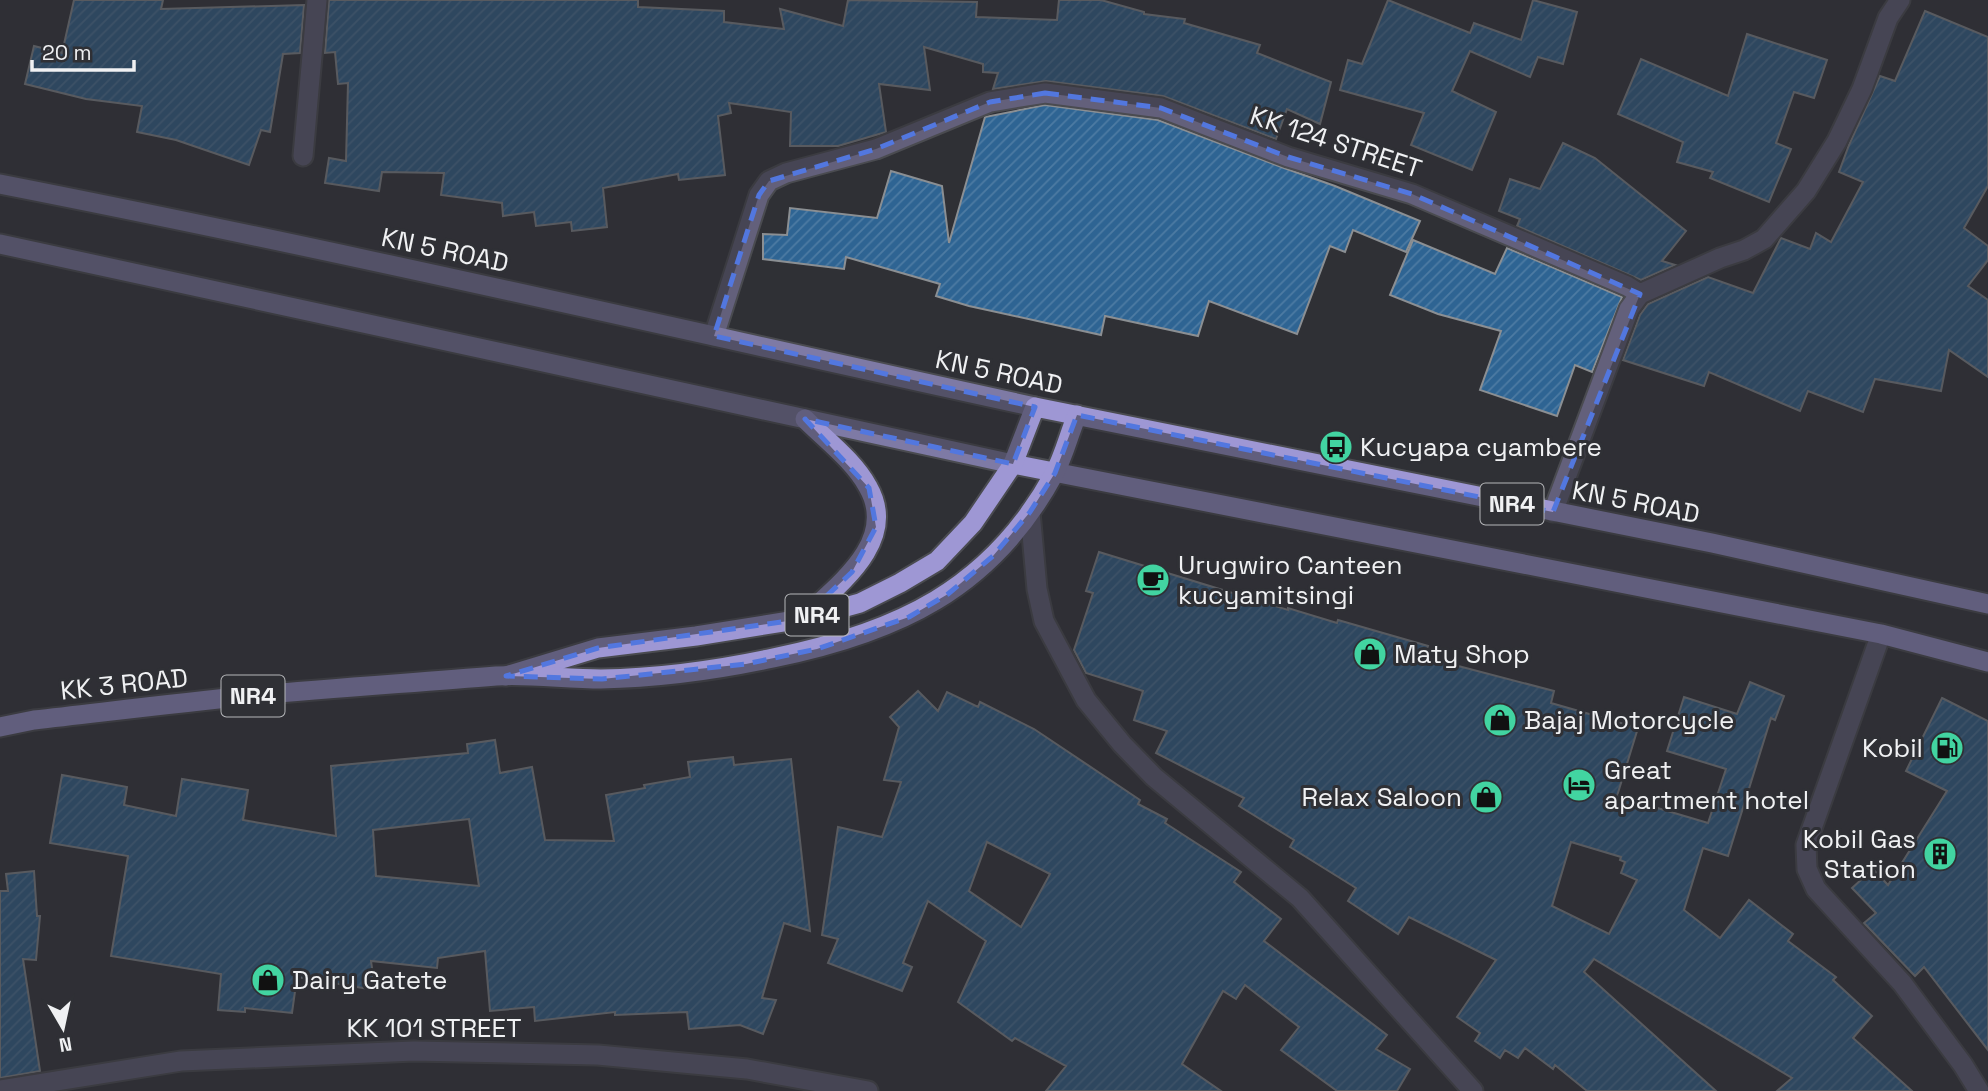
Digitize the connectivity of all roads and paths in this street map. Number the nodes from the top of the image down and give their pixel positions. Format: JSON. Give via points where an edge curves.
{"nodes":[{"id":1,"x":317,"y":0,"type":"edge"},
{"id":2,"x":1900,"y":0,"type":"edge"},
{"id":3,"x":303,"y":156,"type":"dead end"},
{"id":4,"x":0,"y":184,"type":"edge"},
{"id":5,"x":0,"y":244,"type":"edge"},
{"id":6,"x":1640,"y":293,"type":"junction"},
{"id":7,"x":714,"y":336,"type":"junction"},
{"id":8,"x":1035,"y":407,"type":"junction"},
{"id":9,"x":1077,"y":415,"type":"junction"},
{"id":10,"x":806,"y":419,"type":"junction"},
{"id":11,"x":1013,"y":464,"type":"junction"},
{"id":12,"x":1055,"y":473,"type":"junction"},
{"id":13,"x":1030,"y":512,"type":"junction"},
{"id":14,"x":1553,"y":512,"type":"junction"},
{"id":15,"x":1988,"y":604,"type":"edge"},
{"id":16,"x":802,"y":619,"type":"junction"},
{"id":17,"x":1881,"y":634,"type":"junction"},
{"id":18,"x":1988,"y":662,"type":"edge"},
{"id":19,"x":506,"y":676,"type":"junction"},
{"id":20,"x":0,"y":727,"type":"edge"},
{"id":21,"x":0,"y":1090,"type":"edge"},
{"id":22,"x":868,"y":1091,"type":"edge"},
{"id":23,"x":1473,"y":1091,"type":"edge"},
{"id":24,"x":1979,"y":1091,"type":"edge"}],
"edges":[{"from":1,"to":3,"type":"street"},
{"from":2,"to":6,"type":"street","via":[[1888,18],[1837,141],[1806,191],[1764,239]]},
{"from":4,"to":7,"type":"main road","name":"KN 5 ROAD"},
{"from":5,"to":10,"type":"main road"},
{"from":6,"to":7,"type":"street","name":"KK 124 STREET","via":[[1412,194],[1288,157],[1161,108],[1045,93],[990,102],[876,149],[769,181],[759,195]]},
{"from":6,"to":14,"type":"street","via":[[1629,309]]},
{"from":7,"to":8,"type":"main road","name":"KN 5 ROAD"},
{"from":8,"to":9,"type":"highway","name":"KN 5 ROAD","number":"NR4"},
{"from":8,"to":11,"type":"highway","number":"NR4"},
{"from":9,"to":12,"type":"highway","number":"NR4"},
{"from":9,"to":14,"type":"highway","name":"KN 5 ROAD","number":"NR4"},
{"from":10,"to":11,"type":"main road"},
{"from":10,"to":16,"type":"highway","via":[[869,488],[876,527],[852,572]]},
{"from":11,"to":12,"type":"highway","number":"NR4"},
{"from":11,"to":16,"type":"highway","number":"NR4","via":[[973,523],[937,561],[860,603]]},
{"from":12,"to":13,"type":"highway","number":"NR4"},
{"from":12,"to":17,"type":"highway","number":"NR4"},
{"from":13,"to":19,"type":"highway","number":"NR4","via":[[993,556],[948,594],[909,617],[817,649],[683,673],[602,679]]},
{"from":13,"to":23,"type":"street","via":[[1044,621],[1086,700],[1154,777],[1300,898]]},
{"from":14,"to":15,"type":"highway","name":"KN 5 ROAD","number":"NR4"},
{"from":16,"to":19,"type":"highway","number":"NR4","via":[[598,648]]},
{"from":17,"to":18,"type":"highway","number":"NR4"},
{"from":17,"to":24,"type":"street","via":[[1806,845],[1807,869],[1816,889],[1902,983]]},
{"from":19,"to":20,"type":"highway","name":"KK 3 ROAD","number":"NR4","via":[[247,696]]},
{"from":21,"to":22,"type":"street","name":"KK 101 STREET","via":[[181,1061],[414,1051],[598,1055],[747,1069]]}]}
